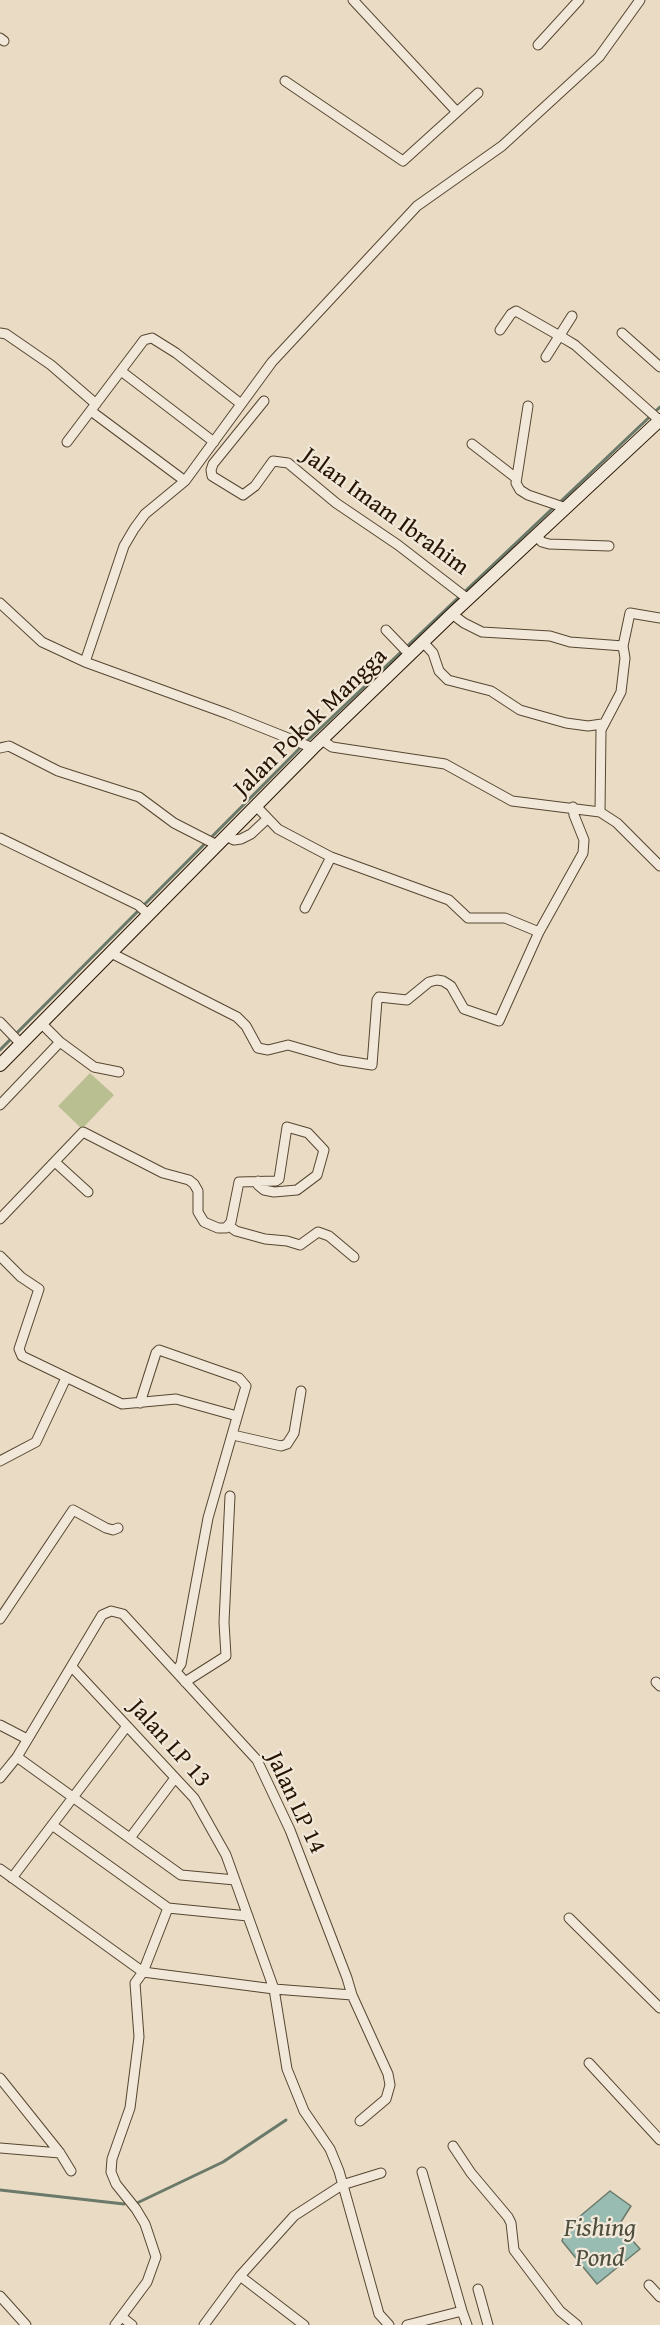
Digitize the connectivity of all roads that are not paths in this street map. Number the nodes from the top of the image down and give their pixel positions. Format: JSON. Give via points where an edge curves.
{"nodes":[{"id":1,"x":352,"y":0,"type":"edge"},
{"id":2,"x":579,"y":0,"type":"edge"},
{"id":3,"x":640,"y":0,"type":"edge"},
{"id":4,"x":538,"y":45,"type":"dead end"},
{"id":5,"x":285,"y":81,"type":"dead end"},
{"id":6,"x":478,"y":93,"type":"dead end"},
{"id":7,"x":457,"y":112,"type":"junction"},
{"id":8,"x":572,"y":316,"type":"dead end"},
{"id":9,"x":500,"y":330,"type":"dead end"},
{"id":10,"x":0,"y":333,"type":"edge"},
{"id":11,"x":622,"y":333,"type":"dead end"},
{"id":12,"x":558,"y":337,"type":"junction"},
{"id":13,"x":546,"y":357,"type":"dead end"},
{"id":14,"x":660,"y":367,"type":"edge"},
{"id":15,"x":121,"y":371,"type":"junction"},
{"id":16,"x":264,"y":401,"type":"dead end"},
{"id":17,"x":241,"y":405,"type":"junction"},
{"id":18,"x":528,"y":406,"type":"dead end"},
{"id":19,"x":93,"y":407,"type":"junction"},
{"id":20,"x":658,"y":419,"type":"edge"},
{"id":21,"x":67,"y":442,"type":"dead end"},
{"id":22,"x":214,"y":442,"type":"junction"},
{"id":23,"x":472,"y":444,"type":"dead end"},
{"id":24,"x":516,"y":478,"type":"junction"},
{"id":25,"x":185,"y":481,"type":"junction"},
{"id":26,"x":564,"y":508,"type":"junction"},
{"id":27,"x":536,"y":536,"type":"junction"},
{"id":28,"x":609,"y":546,"type":"dead end"},
{"id":29,"x":464,"y":595,"type":"junction"},
{"id":30,"x":0,"y":603,"type":"edge"},
{"id":31,"x":453,"y":614,"type":"junction"},
{"id":32,"x":660,"y":618,"type":"edge"},
{"id":33,"x":386,"y":630,"type":"dead end"},
{"id":34,"x":423,"y":642,"type":"junction"},
{"id":35,"x":623,"y":646,"type":"junction"},
{"id":36,"x":406,"y":651,"type":"junction"},
{"id":37,"x":85,"y":662,"type":"junction"},
{"id":38,"x":602,"y":723,"type":"junction"},
{"id":39,"x":314,"y":745,"type":"junction"},
{"id":40,"x":0,"y":748,"type":"edge"},
{"id":41,"x":256,"y":806,"type":"junction"},
{"id":42,"x":573,"y":807,"type":"junction"},
{"id":43,"x":600,"y":812,"type":"junction"},
{"id":44,"x":267,"y":819,"type":"junction"},
{"id":45,"x":226,"y":836,"type":"junction"},
{"id":46,"x":0,"y":838,"type":"edge"},
{"id":47,"x":211,"y":842,"type":"junction"},
{"id":48,"x":331,"y":857,"type":"junction"},
{"id":49,"x":660,"y":866,"type":"edge"},
{"id":50,"x":305,"y":908,"type":"dead end"},
{"id":51,"x":148,"y":913,"type":"junction"},
{"id":52,"x":539,"y":932,"type":"junction"},
{"id":53,"x":111,"y":953,"type":"junction"},
{"id":54,"x":0,"y":1022,"type":"edge"},
{"id":55,"x":41,"y":1023,"type":"junction"},
{"id":56,"x":19,"y":1042,"type":"junction"},
{"id":57,"x":60,"y":1042,"type":"junction"},
{"id":58,"x":0,"y":1065,"type":"edge"},
{"id":59,"x":119,"y":1072,"type":"dead end"},
{"id":60,"x":0,"y":1105,"type":"edge"},
{"id":61,"x":55,"y":1162,"type":"junction"},
{"id":62,"x":258,"y":1181,"type":"junction"},
{"id":63,"x":88,"y":1192,"type":"dead end"},
{"id":64,"x":0,"y":1219,"type":"edge"},
{"id":65,"x":229,"y":1226,"type":"junction"},
{"id":66,"x":0,"y":1256,"type":"edge"},
{"id":67,"x":354,"y":1257,"type":"dead end"},
{"id":68,"x":66,"y":1378,"type":"junction"},
{"id":69,"x":301,"y":1392,"type":"dead end"},
{"id":70,"x":140,"y":1403,"type":"junction"},
{"id":71,"x":237,"y":1416,"type":"junction"},
{"id":72,"x":233,"y":1435,"type":"junction"},
{"id":73,"x":0,"y":1461,"type":"edge"},
{"id":74,"x":230,"y":1496,"type":"dead end"},
{"id":75,"x":118,"y":1528,"type":"dead end"},
{"id":76,"x":0,"y":1619,"type":"edge"},
{"id":77,"x":72,"y":1667,"type":"junction"},
{"id":78,"x":176,"y":1671,"type":"junction"},
{"id":79,"x":185,"y":1682,"type":"junction"},
{"id":80,"x":0,"y":1725,"type":"edge"},
{"id":81,"x":127,"y":1726,"type":"junction"},
{"id":82,"x":27,"y":1739,"type":"junction"},
{"id":83,"x":17,"y":1757,"type":"junction"},
{"id":84,"x":0,"y":1778,"type":"edge"},
{"id":85,"x":175,"y":1778,"type":"junction"},
{"id":86,"x":73,"y":1797,"type":"junction"},
{"id":87,"x":52,"y":1825,"type":"junction"},
{"id":88,"x":130,"y":1838,"type":"junction"},
{"id":89,"x":0,"y":1869,"type":"edge"},
{"id":90,"x":12,"y":1878,"type":"junction"},
{"id":91,"x":235,"y":1880,"type":"junction"},
{"id":92,"x":168,"y":1908,"type":"junction"},
{"id":93,"x":249,"y":1916,"type":"junction"},
{"id":94,"x":569,"y":1918,"type":"dead end"},
{"id":95,"x":143,"y":1972,"type":"junction"},
{"id":96,"x":274,"y":1989,"type":"junction"},
{"id":97,"x":352,"y":1995,"type":"junction"},
{"id":98,"x":660,"y":2008,"type":"edge"},
{"id":99,"x":589,"y":2063,"type":"dead end"},
{"id":100,"x":0,"y":2078,"type":"edge"},
{"id":101,"x":360,"y":2121,"type":"dead end"},
{"id":102,"x":660,"y":2140,"type":"edge"},
{"id":103,"x":453,"y":2146,"type":"dead end"},
{"id":104,"x":0,"y":2148,"type":"edge"},
{"id":105,"x":60,"y":2153,"type":"junction"},
{"id":106,"x":71,"y":2171,"type":"dead end"},
{"id":107,"x":422,"y":2172,"type":"dead end"},
{"id":108,"x":381,"y":2173,"type":"dead end"},
{"id":109,"x":342,"y":2185,"type":"junction"},
{"id":110,"x":240,"y":2276,"type":"junction"},
{"id":111,"x":650,"y":2284,"type":"dead end"},
{"id":112,"x":478,"y":2289,"type":"dead end"},
{"id":113,"x":0,"y":2296,"type":"edge"},
{"id":114,"x":660,"y":2297,"type":"edge"},
{"id":115,"x":462,"y":2311,"type":"junction"},
{"id":116,"x":122,"y":2317,"type":"junction"},
{"id":117,"x":26,"y":2325,"type":"edge"},
{"id":118,"x":115,"y":2325,"type":"edge"},
{"id":119,"x":132,"y":2325,"type":"edge"},
{"id":120,"x":204,"y":2325,"type":"edge"},
{"id":121,"x":304,"y":2325,"type":"edge"},
{"id":122,"x":389,"y":2325,"type":"edge"},
{"id":123,"x":407,"y":2325,"type":"edge"},
{"id":124,"x":467,"y":2325,"type":"edge"},
{"id":125,"x":488,"y":2325,"type":"edge"},
{"id":126,"x":577,"y":2325,"type":"edge"}],
"edges":[{"from":1,"to":7,"type":"street"},
{"from":2,"to":4,"type":"street"},
{"from":3,"to":17,"type":"street","via":[[599,57],[502,146],[417,206],[272,362]]},
{"from":5,"to":7,"type":"street","via":[[403,161]]},
{"from":6,"to":7,"type":"street"},
{"from":8,"to":12,"type":"street"},
{"from":9,"to":12,"type":"street","via":[[516,311]]},
{"from":10,"to":19,"type":"street","via":[[51,365]]},
{"from":11,"to":14,"type":"street"},
{"from":12,"to":13,"type":"street"},
{"from":12,"to":20,"type":"street","via":[[575,345]]},
{"from":15,"to":17,"type":"street","via":[[144,340],[152,338]]},
{"from":15,"to":19,"type":"street"},
{"from":15,"to":22,"type":"street"},
{"from":16,"to":29,"type":"street","name":"Jalan Imam Ibrahim","via":[[213,464],[212,476],[243,495],[255,486],[273,461],[288,463],[336,503]]},
{"from":17,"to":22,"type":"street"},
{"from":18,"to":24,"type":"street"},
{"from":19,"to":21,"type":"street"},
{"from":19,"to":25,"type":"street"},
{"from":20,"to":26,"type":"main road","name":"Jalan Pokok Mangga"},
{"from":22,"to":25,"type":"street"},
{"from":23,"to":24,"type":"street"},
{"from":24,"to":26,"type":"street","via":[[520,490]]},
{"from":25,"to":37,"type":"street","via":[[145,514],[124,546]]},
{"from":26,"to":27,"type":"main road","name":"Jalan Pokok Mangga"},
{"from":27,"to":28,"type":"street","via":[[549,544]]},
{"from":27,"to":29,"type":"main road","name":"Jalan Pokok Mangga"},
{"from":29,"to":31,"type":"main road","name":"Jalan Pokok Mangga"},
{"from":30,"to":37,"type":"street","via":[[42,642]]},
{"from":31,"to":34,"type":"main road","name":"Jalan Pokok Mangga"},
{"from":31,"to":35,"type":"street","via":[[482,632]]},
{"from":32,"to":35,"type":"street","via":[[630,613]]},
{"from":33,"to":36,"type":"street"},
{"from":34,"to":36,"type":"main road","name":"Jalan Pokok Mangga"},
{"from":34,"to":38,"type":"street","via":[[448,680],[491,691],[520,710],[566,723]]},
{"from":35,"to":38,"type":"street","via":[[621,692]]},
{"from":36,"to":39,"type":"main road","name":"Jalan Pokok Mangga"},
{"from":37,"to":39,"type":"street"},
{"from":38,"to":43,"type":"street"},
{"from":39,"to":41,"type":"main road","name":"Jalan Pokok Mangga"},
{"from":39,"to":42,"type":"street","via":[[445,764],[512,801]]},
{"from":40,"to":47,"type":"street","via":[[9,746],[69,774],[139,797],[174,823]]},
{"from":41,"to":44,"type":"street"},
{"from":41,"to":45,"type":"main road","name":"Jalan Pokok Mangga"},
{"from":42,"to":43,"type":"street"},
{"from":42,"to":52,"type":"street","via":[[584,840],[583,853]]},
{"from":43,"to":49,"type":"street","via":[[617,823]]},
{"from":44,"to":45,"type":"street","via":[[241,839]]},
{"from":44,"to":48,"type":"street"},
{"from":45,"to":47,"type":"main road","name":"Jalan Pokok Mangga"},
{"from":46,"to":51,"type":"street","via":[[138,904]]},
{"from":47,"to":51,"type":"main road","name":"Jalan Pokok Mangga"},
{"from":48,"to":50,"type":"street"},
{"from":48,"to":52,"type":"street","via":[[449,900],[468,918],[505,918]]},
{"from":51,"to":53,"type":"main road","name":"Jalan Pokok Mangga"},
{"from":52,"to":53,"type":"street","via":[[499,1021],[464,1009],[451,986],[443,981],[429,982],[407,1000],[380,997],[372,1065],[288,1045],[268,1050],[258,1047],[237,1017]]},
{"from":53,"to":55,"type":"main road","name":"Jalan Pokok Mangga"},
{"from":54,"to":56,"type":"street"},
{"from":55,"to":56,"type":"main road","name":"Jalan Pokok Mangga"},
{"from":55,"to":57,"type":"street"},
{"from":56,"to":58,"type":"main road","name":"Jalan Pokok Mangga"},
{"from":57,"to":59,"type":"street","via":[[94,1067]]},
{"from":57,"to":60,"type":"street"},
{"from":61,"to":63,"type":"street"},
{"from":61,"to":64,"type":"street"},
{"from":61,"to":65,"type":"street","via":[[83,1132],[163,1173],[189,1180],[198,1191],[198,1212],[204,1222],[218,1228]]},
{"from":62,"to":62,"type":"street","via":[[279,1179],[287,1127],[308,1133],[324,1150],[317,1175],[297,1190],[264,1190]]},
{"from":62,"to":65,"type":"street","via":[[239,1182]]},
{"from":65,"to":67,"type":"street","via":[[265,1239],[300,1245],[318,1232]]},
{"from":66,"to":68,"type":"street","via":[[39,1289],[20,1353]]},
{"from":68,"to":70,"type":"street","via":[[122,1404]]},
{"from":68,"to":73,"type":"street","via":[[36,1442]]},
{"from":69,"to":72,"type":"street","via":[[294,1433],[287,1444]]},
{"from":70,"to":71,"type":"street","via":[[176,1400]]},
{"from":70,"to":71,"type":"street","via":[[156,1353],[163,1350],[239,1378],[246,1386]]},
{"from":71,"to":72,"type":"street"},
{"from":72,"to":78,"type":"street","via":[[208,1518]]},
{"from":74,"to":79,"type":"street","via":[[226,1656]]},
{"from":75,"to":76,"type":"street","via":[[106,1528],[73,1510]]},
{"from":77,"to":78,"type":"street","name":"Jalan LP 14","via":[[106,1612],[118,1612]]},
{"from":77,"to":81,"type":"street","name":"Jalan LP 13"},
{"from":77,"to":82,"type":"street"},
{"from":78,"to":79,"type":"street","name":"Jalan LP 14"},
{"from":79,"to":97,"type":"street","name":"Jalan LP 14","via":[[257,1760],[290,1830]]},
{"from":80,"to":82,"type":"street"},
{"from":81,"to":85,"type":"street","name":"Jalan LP 13"},
{"from":81,"to":86,"type":"street"},
{"from":82,"to":83,"type":"street"},
{"from":83,"to":84,"type":"street"},
{"from":83,"to":86,"type":"street"},
{"from":85,"to":88,"type":"street"},
{"from":85,"to":91,"type":"street","name":"Jalan LP 13","via":[[194,1798],[226,1855]]},
{"from":86,"to":87,"type":"street"},
{"from":86,"to":88,"type":"street"},
{"from":87,"to":90,"type":"street"},
{"from":87,"to":92,"type":"street"},
{"from":88,"to":91,"type":"street","via":[[181,1875]]},
{"from":89,"to":90,"type":"street"},
{"from":90,"to":95,"type":"street"},
{"from":91,"to":93,"type":"street","name":"Jalan LP 13"},
{"from":92,"to":93,"type":"street"},
{"from":92,"to":95,"type":"street"},
{"from":93,"to":96,"type":"street","name":"Jalan LP 13"},
{"from":94,"to":98,"type":"street"},
{"from":95,"to":96,"type":"street"},
{"from":95,"to":116,"type":"street","via":[[135,1983],[139,2037],[130,2108],[111,2172],[145,2224],[156,2257],[147,2283]]},
{"from":96,"to":97,"type":"street"},
{"from":96,"to":109,"type":"street","name":"Jalan LP 13","via":[[286,2069],[304,2111],[330,2149]]},
{"from":97,"to":101,"type":"street","name":"Jalan LP 14","via":[[390,2085],[387,2099]]},
{"from":99,"to":102,"type":"street"},
{"from":100,"to":105,"type":"street"},
{"from":103,"to":126,"type":"street","via":[[508,2217],[513,2250],[560,2312]]},
{"from":104,"to":105,"type":"street"},
{"from":105,"to":106,"type":"street"},
{"from":107,"to":115,"type":"street"},
{"from":108,"to":109,"type":"street"},
{"from":109,"to":110,"type":"street","via":[[294,2216]]},
{"from":109,"to":122,"type":"street","name":"Jalan LP 13","via":[[379,2314]]},
{"from":110,"to":120,"type":"street"},
{"from":110,"to":121,"type":"street"},
{"from":111,"to":114,"type":"street"},
{"from":112,"to":125,"type":"street"},
{"from":113,"to":117,"type":"street"},
{"from":115,"to":123,"type":"street"},
{"from":115,"to":124,"type":"street"},
{"from":116,"to":118,"type":"street"},
{"from":116,"to":119,"type":"street"}]}
